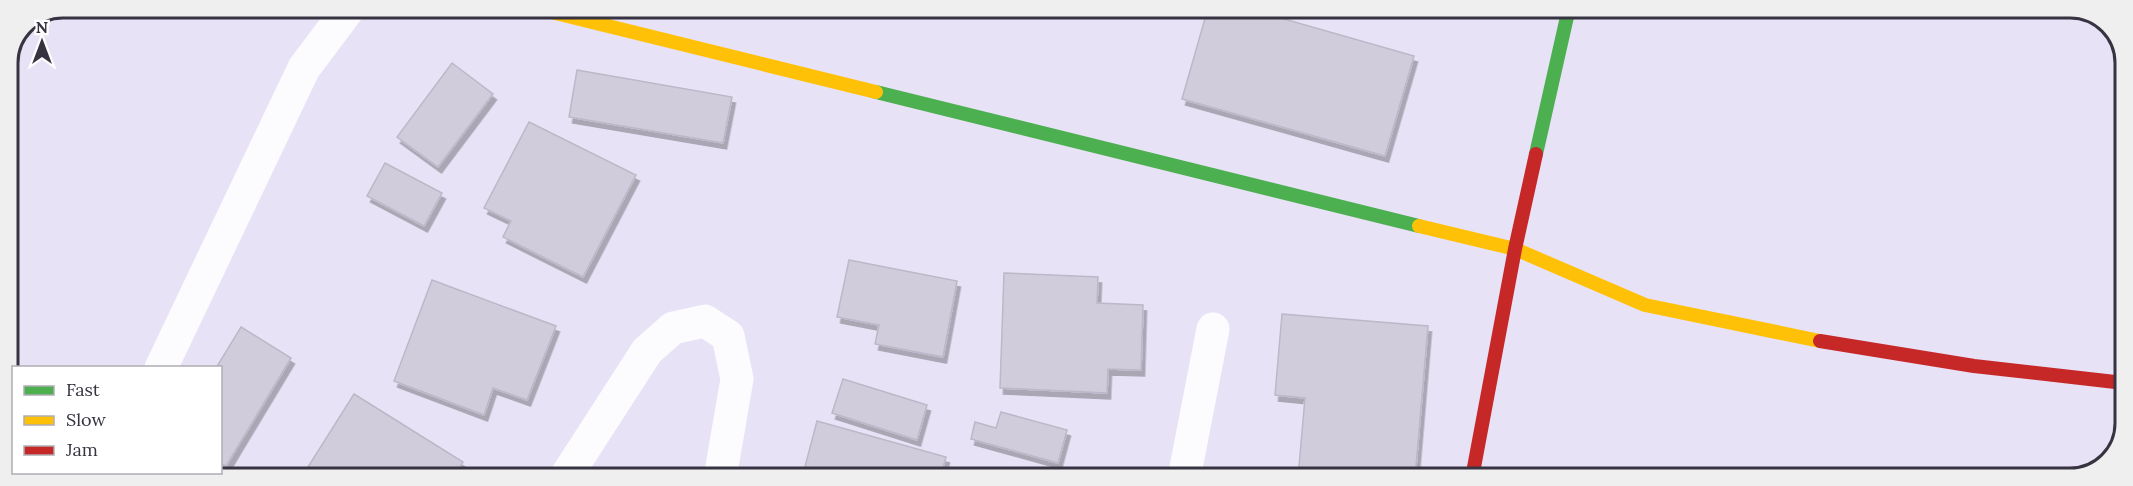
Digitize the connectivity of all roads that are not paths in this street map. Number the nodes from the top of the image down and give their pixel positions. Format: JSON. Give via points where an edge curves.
{"nodes":[{"id":1,"x":342,"y":18,"type":"edge"},
{"id":2,"x":576,"y":18,"type":"edge"},
{"id":3,"x":1567,"y":18,"type":"edge"},
{"id":4,"x":1515,"y":249,"type":"junction"},
{"id":5,"x":1213,"y":329,"type":"dead end"},
{"id":6,"x":162,"y":366,"type":"edge"},
{"id":7,"x":2115,"y":382,"type":"edge"},
{"id":8,"x":571,"y":468,"type":"edge"},
{"id":9,"x":722,"y":468,"type":"edge"},
{"id":10,"x":1186,"y":468,"type":"edge"},
{"id":11,"x":1474,"y":468,"type":"edge"}],
"edges":[{"from":1,"to":6,"type":"street","via":[[304,68]]},
{"from":2,"to":4,"type":"street"},
{"from":3,"to":4,"type":"street"},
{"from":4,"to":7,"type":"street","via":[[1645,305],[1794,338],[1974,366]]},
{"from":4,"to":11,"type":"street"},
{"from":5,"to":10,"type":"street"},
{"from":8,"to":9,"type":"street","via":[[647,351],[674,328],[705,321],[728,336],[737,379]]}]}
